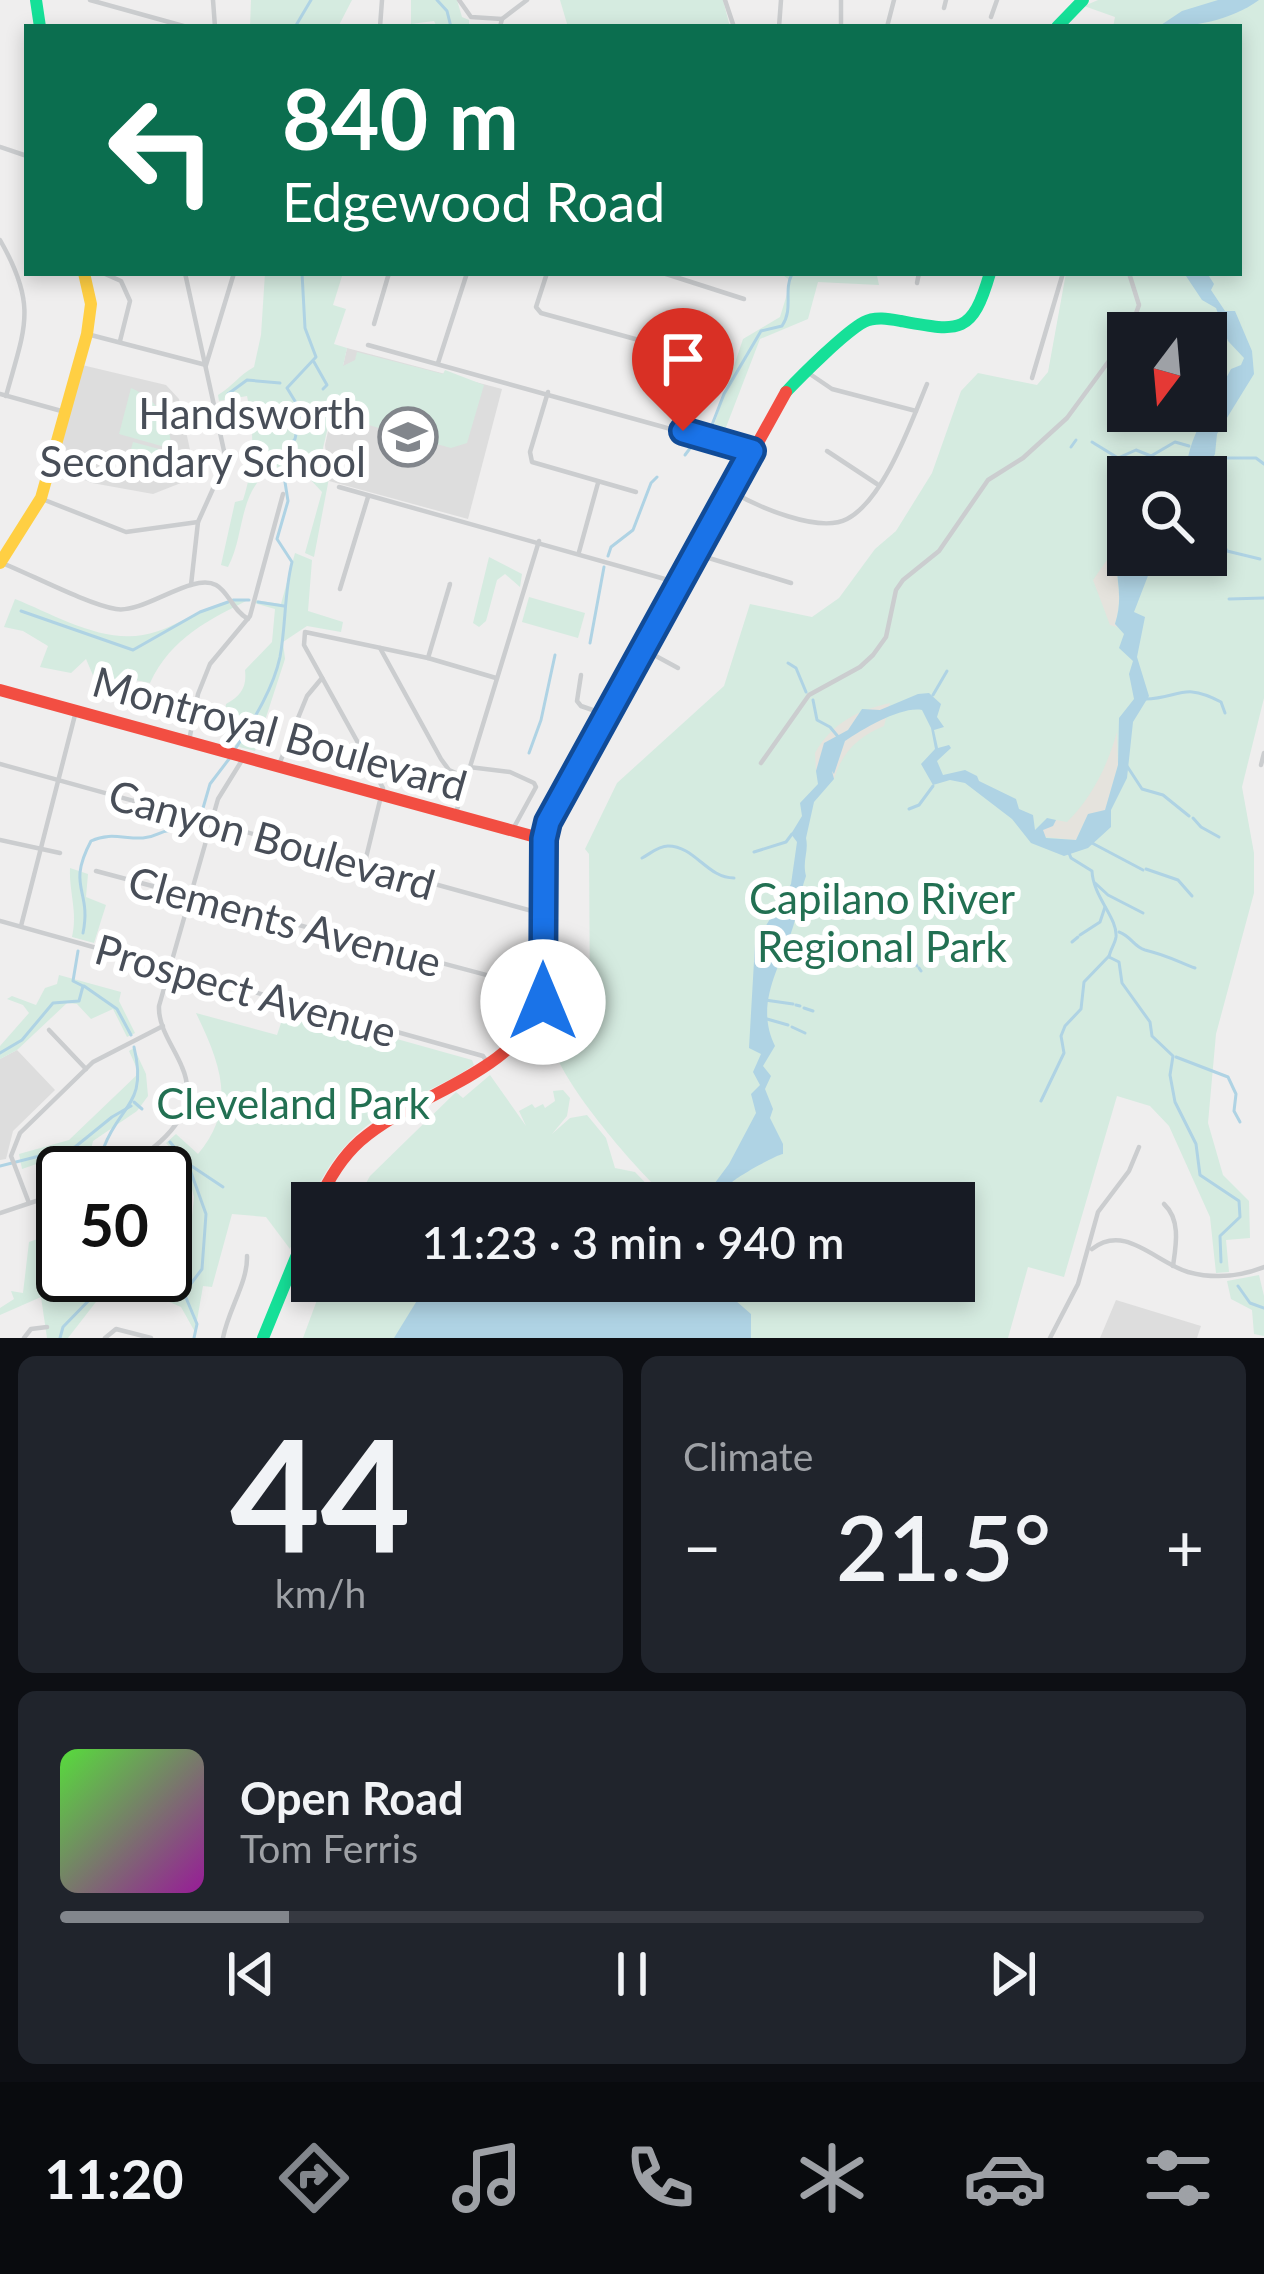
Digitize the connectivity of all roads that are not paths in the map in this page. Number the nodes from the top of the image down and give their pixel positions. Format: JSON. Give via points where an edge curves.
{"nodes":[{"id":1,"x":90,"y":0,"type":"edge"},
{"id":2,"x":459,"y":0,"type":"edge"},
{"id":3,"x":526,"y":0,"type":"edge"},
{"id":4,"x":997,"y":0,"type":"edge"},
{"id":5,"x":1083,"y":0,"type":"edge"},
{"id":6,"x":992,"y":17,"type":"dead end"},
{"id":7,"x":502,"y":19,"type":"junction"},
{"id":8,"x":176,"y":24,"type":"edge"},
{"id":9,"x":503,"y":24,"type":"edge"},
{"id":10,"x":1060,"y":24,"type":"edge"},
{"id":11,"x":0,"y":240,"type":"edge"},
{"id":12,"x":86,"y":276,"type":"edge"},
{"id":13,"x":110,"y":276,"type":"edge"},
{"id":14,"x":185,"y":276,"type":"edge"},
{"id":15,"x":233,"y":276,"type":"edge"},
{"id":16,"x":388,"y":276,"type":"edge"},
{"id":17,"x":466,"y":276,"type":"edge"},
{"id":18,"x":546,"y":276,"type":"edge"},
{"id":19,"x":687,"y":276,"type":"edge"},
{"id":20,"x":918,"y":276,"type":"edge"},
{"id":21,"x":990,"y":276,"type":"edge"},
{"id":22,"x":1062,"y":276,"type":"edge"},
{"id":23,"x":1130,"y":276,"type":"edge"},
{"id":24,"x":916,"y":283,"type":"dead end"},
{"id":25,"x":744,"y":299,"type":"dead end"},
{"id":26,"x":1136,"y":312,"type":"edge"},
{"id":27,"x":374,"y":324,"type":"dead end"},
{"id":28,"x":87,"y":334,"type":"junction"},
{"id":29,"x":120,"y":341,"type":"junction"},
{"id":30,"x":368,"y":345,"type":"dead end"},
{"id":31,"x":664,"y":347,"type":"dead end"},
{"id":32,"x":701,"y":361,"type":"dead end"},
{"id":33,"x":1107,"y":363,"type":"edge"},
{"id":34,"x":438,"y":364,"type":"junction"},
{"id":35,"x":206,"y":365,"type":"junction"},
{"id":36,"x":807,"y":372,"type":"junction"},
{"id":37,"x":1031,"y":378,"type":"dead end"},
{"id":38,"x":927,"y":384,"type":"dead end"},
{"id":39,"x":548,"y":392,"type":"junction"},
{"id":40,"x":3,"y":395,"type":"edge"},
{"id":41,"x":916,"y":411,"type":"junction"},
{"id":42,"x":64,"y":412,"type":"junction"},
{"id":43,"x":683,"y":431,"type":"junction"},
{"id":44,"x":752,"y":451,"type":"junction"},
{"id":45,"x":827,"y":452,"type":"dead end"},
{"id":46,"x":598,"y":484,"type":"junction"},
{"id":47,"x":878,"y":484,"type":"junction"},
{"id":48,"x":339,"y":487,"type":"dead end"},
{"id":49,"x":729,"y":490,"type":"junction"},
{"id":50,"x":636,"y":492,"type":"dead end"},
{"id":51,"x":284,"y":494,"type":"dead end"},
{"id":52,"x":368,"y":494,"type":"junction"},
{"id":53,"x":41,"y":498,"type":"junction"},
{"id":54,"x":197,"y":522,"type":"junction"},
{"id":55,"x":539,"y":541,"type":"junction"},
{"id":56,"x":579,"y":552,"type":"junction"},
{"id":57,"x":696,"y":554,"type":"junction"},
{"id":58,"x":1,"y":560,"type":"edge"},
{"id":59,"x":679,"y":583,"type":"junction"},
{"id":60,"x":791,"y":583,"type":"dead end"},
{"id":61,"x":450,"y":584,"type":"dead end"},
{"id":62,"x":191,"y":586,"type":"junction"},
{"id":63,"x":340,"y":589,"type":"dead end"},
{"id":64,"x":248,"y":619,"type":"junction"},
{"id":65,"x":380,"y":648,"type":"junction"},
{"id":66,"x":643,"y":649,"type":"junction"},
{"id":67,"x":428,"y":658,"type":"junction"},
{"id":68,"x":678,"y":668,"type":"dead end"},
{"id":69,"x":581,"y":675,"type":"dead end"},
{"id":70,"x":322,"y":678,"type":"junction"},
{"id":71,"x":496,"y":678,"type":"junction"},
{"id":72,"x":0,"y":689,"type":"edge"},
{"id":73,"x":76,"y":711,"type":"junction"},
{"id":74,"x":607,"y":715,"type":"junction"},
{"id":75,"x":189,"y":742,"type":"junction"},
{"id":76,"x":1264,"y":753,"type":"edge"},
{"id":77,"x":235,"y":755,"type":"junction"},
{"id":78,"x":761,"y":763,"type":"dead end"},
{"id":79,"x":0,"y":764,"type":"edge"},
{"id":80,"x":1261,"y":765,"type":"dead end"},
{"id":81,"x":278,"y":766,"type":"junction"},
{"id":82,"x":469,"y":767,"type":"junction"},
{"id":83,"x":466,"y":777,"type":"junction"},
{"id":84,"x":57,"y":780,"type":"junction"},
{"id":85,"x":383,"y":796,"type":"junction"},
{"id":86,"x":455,"y":816,"type":"junction"},
{"id":87,"x":212,"y":822,"type":"junction"},
{"id":88,"x":512,"y":832,"type":"junction"},
{"id":89,"x":544,"y":839,"type":"junction"},
{"id":90,"x":0,"y":840,"type":"edge"},
{"id":91,"x":39,"y":851,"type":"junction"},
{"id":92,"x":59,"y":853,"type":"dead end"},
{"id":93,"x":364,"y":866,"type":"junction"},
{"id":94,"x":96,"y":871,"type":"dead end"},
{"id":95,"x":191,"y":894,"type":"junction"},
{"id":96,"x":543,"y":914,"type":"junction"},
{"id":97,"x":0,"y":921,"type":"edge"},
{"id":98,"x":20,"y":927,"type":"junction"},
{"id":99,"x":170,"y":968,"type":"junction"},
{"id":100,"x":543,"y":990,"type":"junction"},
{"id":101,"x":163,"y":1026,"type":"junction"},
{"id":102,"x":49,"y":1030,"type":"dead end"},
{"id":103,"x":491,"y":1062,"type":"junction"},
{"id":104,"x":86,"y":1069,"type":"junction"},
{"id":105,"x":152,"y":1146,"type":"edge"},
{"id":106,"x":1138,"y":1147,"type":"dead end"},
{"id":107,"x":329,"y":1182,"type":"edge"},
{"id":108,"x":36,"y":1201,"type":"edge"},
{"id":109,"x":29,"y":1203,"type":"junction"},
{"id":110,"x":1164,"y":1204,"type":"dead end"},
{"id":111,"x":0,"y":1213,"type":"edge"},
{"id":112,"x":1088,"y":1253,"type":"junction"},
{"id":113,"x":247,"y":1256,"type":"dead end"},
{"id":114,"x":1173,"y":1266,"type":"junction"},
{"id":115,"x":1264,"y":1267,"type":"edge"},
{"id":116,"x":291,"y":1268,"type":"edge"},
{"id":117,"x":47,"y":1327,"type":"dead end"},
{"id":118,"x":142,"y":1336,"type":"edge"},
{"id":119,"x":24,"y":1338,"type":"edge"},
{"id":120,"x":105,"y":1338,"type":"edge"},
{"id":121,"x":151,"y":1338,"type":"edge"},
{"id":122,"x":223,"y":1338,"type":"edge"},
{"id":123,"x":262,"y":1338,"type":"edge"},
{"id":124,"x":1050,"y":1338,"type":"edge"}],
"edges":[{"from":1,"to":8,"type":"street"},
{"from":2,"to":7,"type":"street","via":[[471,17]]},
{"from":3,"to":7,"type":"street"},
{"from":4,"to":6,"type":"street"},
{"from":5,"to":10,"type":"street"},
{"from":7,"to":9,"type":"street"},
{"from":11,"to":40,"type":"street","via":[[28,316]]},
{"from":12,"to":28,"type":"street"},
{"from":13,"to":29,"type":"street","via":[[130,301]]},
{"from":14,"to":35,"type":"street"},
{"from":15,"to":35,"type":"street"},
{"from":16,"to":27,"type":"street"},
{"from":17,"to":34,"type":"street"},
{"from":18,"to":31,"type":"street","via":[[541,313]]},
{"from":19,"to":25,"type":"street"},
{"from":20,"to":24,"type":"street"},
{"from":21,"to":36,"type":"street","via":[[980,308],[961,327],[873,317]]},
{"from":22,"to":37,"type":"street"},
{"from":23,"to":26,"type":"street"},
{"from":28,"to":29,"type":"street"},
{"from":28,"to":42,"type":"street"},
{"from":29,"to":35,"type":"street"},
{"from":30,"to":34,"type":"street"},
{"from":32,"to":43,"type":"street"},
{"from":33,"to":78,"type":"street","via":[[1067,418],[988,480],[939,551],[903,580],[873,655],[809,695]]},
{"from":34,"to":39,"type":"street"},
{"from":35,"to":54,"type":"street","via":[[226,460]]},
{"from":36,"to":41,"type":"street","via":[[832,389]]},
{"from":36,"to":44,"type":"street"},
{"from":38,"to":41,"type":"street"},
{"from":39,"to":43,"type":"street"},
{"from":39,"to":46,"type":"street","via":[[532,462]]},
{"from":40,"to":42,"type":"street"},
{"from":41,"to":47,"type":"street","via":[[908,440]]},
{"from":42,"to":53,"type":"street"},
{"from":43,"to":44,"type":"street"},
{"from":44,"to":49,"type":"street"},
{"from":45,"to":47,"type":"street"},
{"from":46,"to":50,"type":"street"},
{"from":46,"to":56,"type":"street"},
{"from":47,"to":49,"type":"street","via":[[846,520],[826,524]]},
{"from":48,"to":52,"type":"street"},
{"from":49,"to":57,"type":"street"},
{"from":51,"to":64,"type":"street"},
{"from":52,"to":55,"type":"street"},
{"from":52,"to":63,"type":"street"},
{"from":53,"to":54,"type":"street","via":[[126,532]]},
{"from":53,"to":58,"type":"street"},
{"from":54,"to":62,"type":"street"},
{"from":55,"to":56,"type":"street"},
{"from":55,"to":71,"type":"street"},
{"from":56,"to":59,"type":"street"},
{"from":57,"to":59,"type":"street"},
{"from":57,"to":60,"type":"street"},
{"from":58,"to":62,"type":"street","via":[[115,609]]},
{"from":59,"to":66,"type":"street"},
{"from":61,"to":67,"type":"street"},
{"from":62,"to":64,"type":"street","via":[[215,585]]},
{"from":64,"to":75,"type":"street","via":[[210,664]]},
{"from":65,"to":67,"type":"street"},
{"from":65,"to":70,"type":"street","via":[[305,632]]},
{"from":65,"to":83,"type":"street","via":[[445,765]]},
{"from":66,"to":68,"type":"street"},
{"from":66,"to":74,"type":"street"},
{"from":67,"to":71,"type":"street"},
{"from":69,"to":74,"type":"street","via":[[577,701]]},
{"from":70,"to":81,"type":"street"},
{"from":70,"to":85,"type":"street"},
{"from":71,"to":82,"type":"street"},
{"from":72,"to":73,"type":"street","name":"Montroyal Boulevard"},
{"from":73,"to":75,"type":"street","name":"Montroyal Boulevard"},
{"from":73,"to":84,"type":"street"},
{"from":74,"to":89,"type":"street"},
{"from":75,"to":77,"type":"street","name":"Montroyal Boulevard"},
{"from":76,"to":80,"type":"street"},
{"from":77,"to":81,"type":"street","name":"Montroyal Boulevard"},
{"from":77,"to":87,"type":"street"},
{"from":79,"to":84,"type":"street","name":"Canyon Boulevard"},
{"from":81,"to":85,"type":"street","name":"Montroyal Boulevard"},
{"from":82,"to":83,"type":"street"},
{"from":82,"to":88,"type":"street","via":[[534,783]]},
{"from":83,"to":86,"type":"street"},
{"from":84,"to":87,"type":"street","name":"Canyon Boulevard"},
{"from":84,"to":91,"type":"street"},
{"from":85,"to":86,"type":"street","name":"Montroyal Boulevard"},
{"from":85,"to":93,"type":"street"},
{"from":86,"to":88,"type":"street","name":"Montroyal Boulevard"},
{"from":87,"to":93,"type":"street","name":"Canyon Boulevard"},
{"from":87,"to":95,"type":"street"},
{"from":88,"to":89,"type":"street","name":"Montroyal Boulevard"},
{"from":89,"to":96,"type":"street"},
{"from":90,"to":91,"type":"street"},
{"from":91,"to":92,"type":"street"},
{"from":91,"to":98,"type":"street"},
{"from":93,"to":96,"type":"street","name":"Canyon Boulevard"},
{"from":94,"to":95,"type":"street","name":"Clements Avenue"},
{"from":95,"to":99,"type":"street"},
{"from":95,"to":100,"type":"street","name":"Clements Avenue"},
{"from":96,"to":100,"type":"street"},
{"from":97,"to":98,"type":"street","name":"Prospect Avenue"},
{"from":98,"to":99,"type":"street","name":"Prospect Avenue"},
{"from":99,"to":101,"type":"street","via":[[158,1010]]},
{"from":99,"to":103,"type":"street","name":"Prospect Avenue"},
{"from":100,"to":103,"type":"street","via":[[538,1018]]},
{"from":101,"to":104,"type":"street"},
{"from":101,"to":105,"type":"street","via":[[188,1098],[178,1122]]},
{"from":102,"to":104,"type":"street"},
{"from":103,"to":107,"type":"street","via":[[366,1136]]},
{"from":104,"to":109,"type":"street","via":[[12,1145]]},
{"from":106,"to":112,"type":"street","via":[[1098,1212]]},
{"from":108,"to":109,"type":"street"},
{"from":109,"to":111,"type":"street"},
{"from":110,"to":114,"type":"street","via":[[1173,1212]]},
{"from":112,"to":114,"type":"street","via":[[1125,1240]]},
{"from":112,"to":124,"type":"street"},
{"from":113,"to":122,"type":"street"},
{"from":114,"to":115,"type":"street","via":[[1222,1276]]},
{"from":116,"to":123,"type":"street"},
{"from":117,"to":119,"type":"street"},
{"from":118,"to":120,"type":"street","via":[[116,1329]]},
{"from":118,"to":121,"type":"street"}]}
